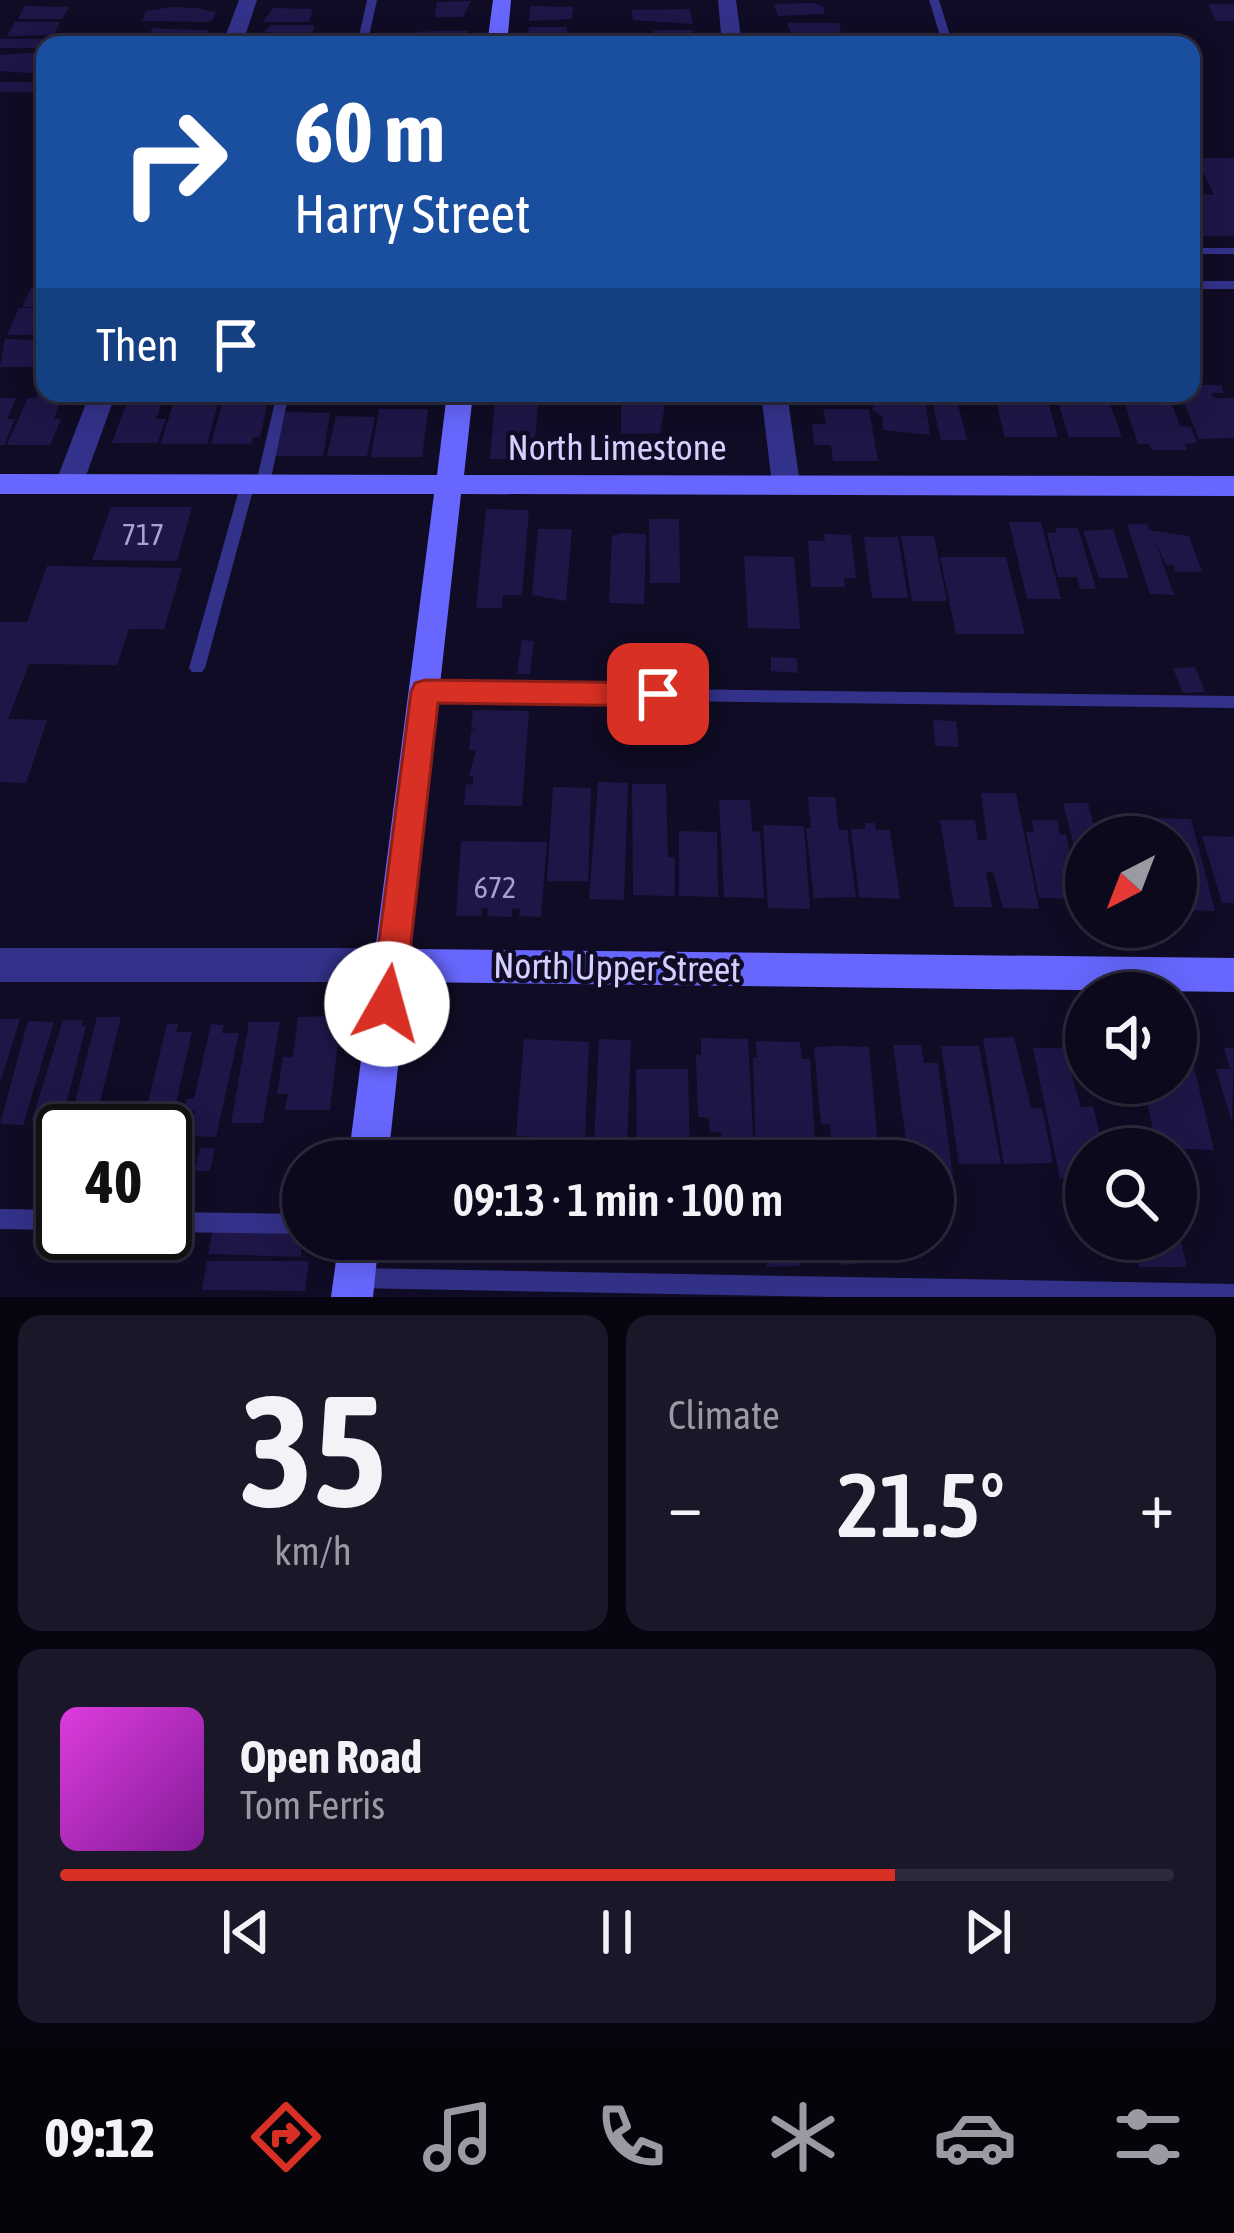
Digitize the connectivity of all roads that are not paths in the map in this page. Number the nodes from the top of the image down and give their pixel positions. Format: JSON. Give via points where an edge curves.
{"nodes":[{"id":1,"x":248,"y":0,"type":"edge"},
{"id":2,"x":373,"y":0,"type":"edge"},
{"id":3,"x":502,"y":0,"type":"edge"},
{"id":4,"x":727,"y":0,"type":"edge"},
{"id":5,"x":934,"y":0,"type":"edge"},
{"id":6,"x":235,"y":36,"type":"edge"},
{"id":7,"x":364,"y":36,"type":"edge"},
{"id":8,"x":498,"y":36,"type":"edge"},
{"id":9,"x":731,"y":36,"type":"edge"},
{"id":10,"x":944,"y":36,"type":"edge"},
{"id":11,"x":1200,"y":251,"type":"edge"},
{"id":12,"x":1234,"y":251,"type":"edge"},
{"id":13,"x":1200,"y":285,"type":"edge"},
{"id":14,"x":1234,"y":285,"type":"edge"},
{"id":15,"x":100,"y":402,"type":"edge"},
{"id":16,"x":280,"y":402,"type":"edge"},
{"id":17,"x":459,"y":402,"type":"edge"},
{"id":18,"x":775,"y":402,"type":"edge"},
{"id":19,"x":452,"y":482,"type":"junction"},
{"id":20,"x":256,"y":483,"type":"junction"},
{"id":21,"x":0,"y":484,"type":"edge"},
{"id":22,"x":69,"y":484,"type":"junction"},
{"id":23,"x":786,"y":484,"type":"junction"},
{"id":24,"x":1234,"y":486,"type":"edge"},
{"id":25,"x":197,"y":668,"type":"dead end"},
{"id":26,"x":425,"y":692,"type":"junction"},
{"id":27,"x":1234,"y":703,"type":"edge"},
{"id":28,"x":392,"y":964,"type":"junction"},
{"id":29,"x":0,"y":965,"type":"edge"},
{"id":30,"x":1234,"y":975,"type":"edge"},
{"id":31,"x":371,"y":1140,"type":"edge"},
{"id":32,"x":0,"y":1219,"type":"edge"},
{"id":33,"x":36,"y":1220,"type":"edge"},
{"id":34,"x":192,"y":1222,"type":"edge"},
{"id":35,"x":282,"y":1224,"type":"edge"},
{"id":36,"x":355,"y":1271,"type":"edge"},
{"id":37,"x":1234,"y":1294,"type":"edge"}],
"edges":[{"from":1,"to":6,"type":"street"},
{"from":2,"to":7,"type":"lane"},
{"from":3,"to":8,"type":"street"},
{"from":4,"to":9,"type":"street"},
{"from":5,"to":10,"type":"lane"},
{"from":11,"to":12,"type":"lane"},
{"from":13,"to":14,"type":"lane"},
{"from":15,"to":22,"type":"street"},
{"from":16,"to":20,"type":"lane"},
{"from":17,"to":19,"type":"street"},
{"from":18,"to":23,"type":"street"},
{"from":19,"to":20,"type":"street","name":"North Limestone"},
{"from":19,"to":23,"type":"street","name":"North Limestone"},
{"from":19,"to":26,"type":"street"},
{"from":20,"to":22,"type":"street","name":"North Limestone"},
{"from":20,"to":25,"type":"lane"},
{"from":21,"to":22,"type":"street","name":"North Limestone"},
{"from":23,"to":24,"type":"street","name":"North Limestone"},
{"from":26,"to":27,"type":"lane"},
{"from":26,"to":28,"type":"street"},
{"from":28,"to":29,"type":"street","name":"North Upper Street"},
{"from":28,"to":30,"type":"street","name":"North Upper Street"},
{"from":28,"to":31,"type":"street"},
{"from":32,"to":33,"type":"lane"},
{"from":34,"to":35,"type":"lane"},
{"from":36,"to":37,"type":"lane"}]}
